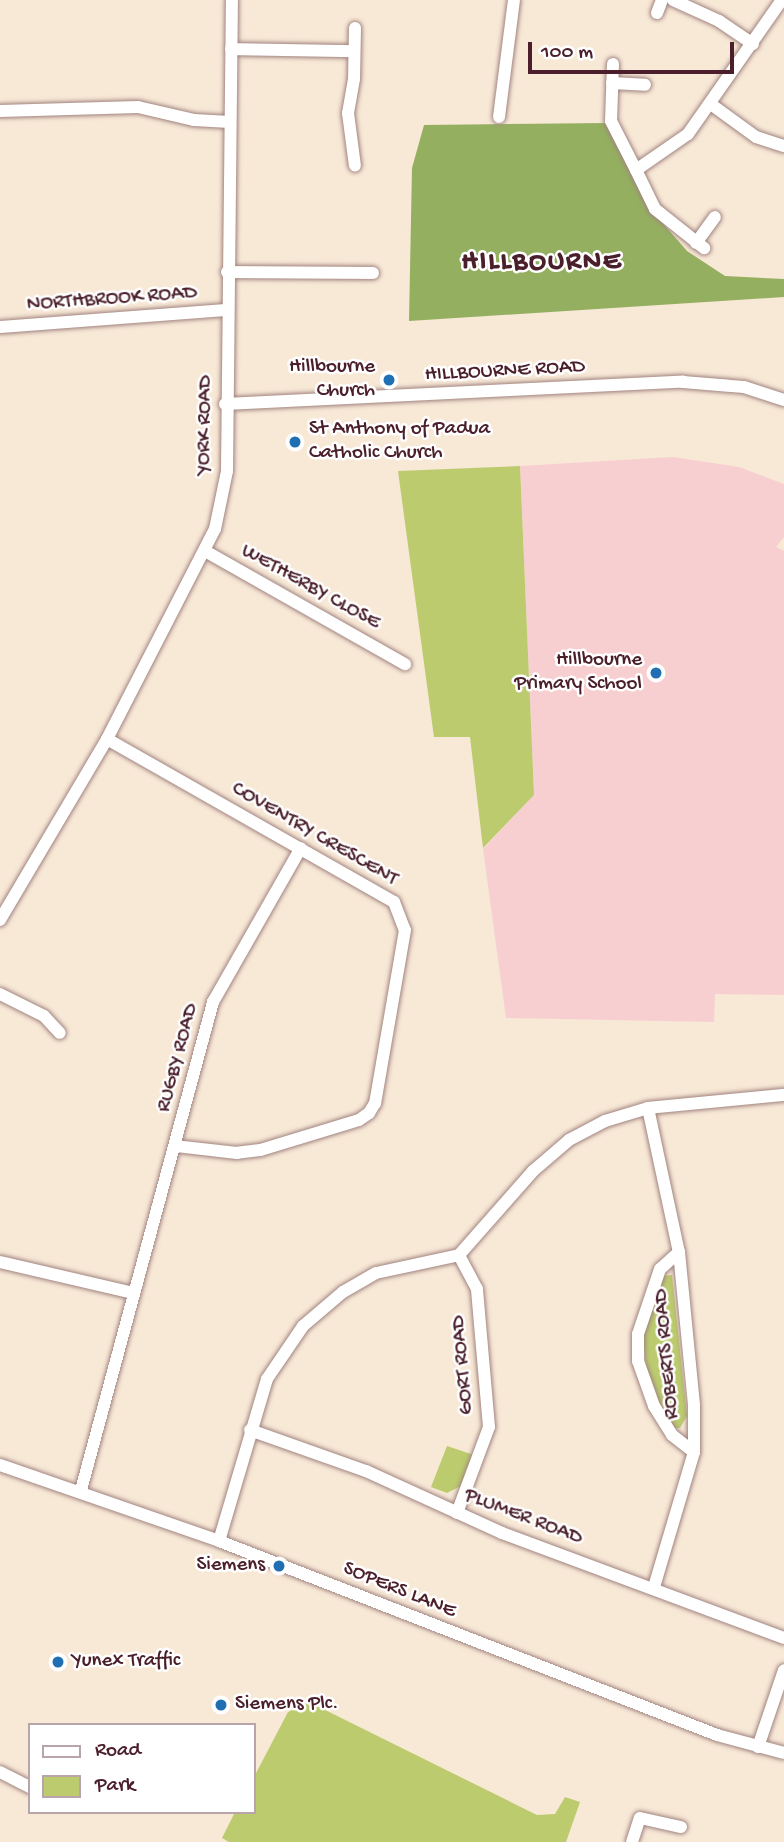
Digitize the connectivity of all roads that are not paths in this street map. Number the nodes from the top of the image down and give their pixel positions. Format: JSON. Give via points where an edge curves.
{"nodes":[{"id":1,"x":232,"y":0,"type":"edge"},
{"id":2,"x":514,"y":0,"type":"edge"},
{"id":3,"x":662,"y":0,"type":"edge"},
{"id":4,"x":673,"y":0,"type":"edge"},
{"id":5,"x":782,"y":0,"type":"edge"},
{"id":6,"x":657,"y":13,"type":"dead end"},
{"id":7,"x":355,"y":28,"type":"dead end"},
{"id":8,"x":753,"y":44,"type":"junction"},
{"id":9,"x":231,"y":49,"type":"junction"},
{"id":10,"x":351,"y":51,"type":"junction"},
{"id":11,"x":613,"y":64,"type":"dead end"},
{"id":12,"x":612,"y":83,"type":"junction"},
{"id":13,"x":645,"y":85,"type":"dead end"},
{"id":14,"x":712,"y":105,"type":"junction"},
{"id":15,"x":0,"y":111,"type":"edge"},
{"id":16,"x":499,"y":117,"type":"dead end"},
{"id":17,"x":230,"y":122,"type":"junction"},
{"id":18,"x":784,"y":146,"type":"edge"},
{"id":19,"x":355,"y":166,"type":"dead end"},
{"id":20,"x":636,"y":170,"type":"junction"},
{"id":21,"x":715,"y":217,"type":"dead end"},
{"id":22,"x":227,"y":272,"type":"junction"},
{"id":23,"x":373,"y":272,"type":"dead end"},
{"id":24,"x":226,"y":310,"type":"junction"},
{"id":25,"x":0,"y":327,"type":"edge"},
{"id":26,"x":784,"y":400,"type":"edge"},
{"id":27,"x":225,"y":404,"type":"junction"},
{"id":28,"x":205,"y":551,"type":"junction"},
{"id":29,"x":397,"y":663,"type":"dead end"},
{"id":30,"x":107,"y":739,"type":"junction"},
{"id":31,"x":301,"y":848,"type":"junction"},
{"id":32,"x":0,"y":919,"type":"edge"},
{"id":33,"x":0,"y":994,"type":"edge"},
{"id":34,"x":60,"y":1033,"type":"dead end"},
{"id":35,"x":784,"y":1095,"type":"edge"},
{"id":36,"x":648,"y":1108,"type":"junction"},
{"id":37,"x":176,"y":1146,"type":"junction"},
{"id":38,"x":679,"y":1252,"type":"junction"},
{"id":39,"x":459,"y":1255,"type":"junction"},
{"id":40,"x":0,"y":1262,"type":"edge"},
{"id":41,"x":132,"y":1293,"type":"junction"},
{"id":42,"x":250,"y":1430,"type":"junction"},
{"id":43,"x":694,"y":1452,"type":"junction"},
{"id":44,"x":0,"y":1465,"type":"edge"},
{"id":45,"x":81,"y":1490,"type":"junction"},
{"id":46,"x":457,"y":1513,"type":"junction"},
{"id":47,"x":219,"y":1541,"type":"junction"},
{"id":48,"x":654,"y":1587,"type":"junction"},
{"id":49,"x":784,"y":1638,"type":"edge"},
{"id":50,"x":784,"y":1670,"type":"edge"},
{"id":51,"x":758,"y":1747,"type":"junction"},
{"id":52,"x":784,"y":1752,"type":"edge"},
{"id":53,"x":0,"y":1772,"type":"edge"},
{"id":54,"x":28,"y":1786,"type":"edge"},
{"id":55,"x":681,"y":1827,"type":"dead end"},
{"id":56,"x":632,"y":1842,"type":"edge"}],
"edges":[{"from":1,"to":9,"type":"street","name":"YORK ROAD"},
{"from":2,"to":16,"type":"street"},
{"from":3,"to":6,"type":"street"},
{"from":4,"to":8,"type":"street","via":[[719,21]]},
{"from":5,"to":8,"type":"street"},
{"from":7,"to":10,"type":"street"},
{"from":8,"to":14,"type":"street"},
{"from":9,"to":10,"type":"street"},
{"from":9,"to":17,"type":"street","name":"YORK ROAD"},
{"from":10,"to":19,"type":"street","via":[[354,79],[348,113]]},
{"from":11,"to":12,"type":"street"},
{"from":12,"to":13,"type":"street"},
{"from":12,"to":20,"type":"street","via":[[611,121]]},
{"from":14,"to":18,"type":"street","via":[[748,132]]},
{"from":14,"to":20,"type":"street","via":[[674,146]]},
{"from":15,"to":17,"type":"street","via":[[138,107],[194,120]]},
{"from":17,"to":22,"type":"street","name":"YORK ROAD"},
{"from":20,"to":21,"type":"street","via":[[655,209],[700,245]]},
{"from":22,"to":23,"type":"street","via":[[348,266]]},
{"from":22,"to":24,"type":"street","name":"YORK ROAD"},
{"from":24,"to":25,"type":"street","name":"NORTHBROOK ROAD"},
{"from":24,"to":27,"type":"street","name":"YORK ROAD"},
{"from":26,"to":27,"type":"street","name":"HILLBOURNE ROAD","via":[[744,387],[683,382]]},
{"from":27,"to":28,"type":"street","name":"YORK ROAD","via":[[227,471],[215,529]]},
{"from":28,"to":29,"type":"street","name":"WETHERBY CLOSE"},
{"from":28,"to":30,"type":"street","name":"YORK ROAD"},
{"from":30,"to":31,"type":"street","name":"COVENTRY CRESCENT"},
{"from":30,"to":32,"type":"street","name":"YORK ROAD"},
{"from":31,"to":37,"type":"street","name":"RUGBY ROAD","via":[[213,1002]]},
{"from":31,"to":37,"type":"street","name":"COVENTRY CRESCENT","via":[[394,902],[402,915],[405,930],[375,1103],[359,1120],[260,1150],[237,1153]]},
{"from":33,"to":34,"type":"street","via":[[44,1016]]},
{"from":35,"to":36,"type":"street"},
{"from":36,"to":38,"type":"street","name":"ROBERTS ROAD"},
{"from":36,"to":39,"type":"street","via":[[605,1121],[569,1140],[533,1171]]},
{"from":37,"to":41,"type":"street","name":"RUGBY ROAD"},
{"from":38,"to":43,"type":"street","name":"ROBERTS ROAD"},
{"from":38,"to":43,"type":"street","name":"ROBERTS ROAD","via":[[660,1269],[638,1335],[638,1361],[653,1406],[672,1435]]},
{"from":39,"to":42,"type":"street","via":[[376,1273],[343,1292],[303,1326],[277,1363],[259,1398]]},
{"from":39,"to":46,"type":"street","name":"GORT ROAD","via":[[477,1289],[489,1427]]},
{"from":40,"to":41,"type":"street"},
{"from":41,"to":45,"type":"street","name":"RUGBY ROAD"},
{"from":42,"to":46,"type":"street","name":"PLUMER ROAD","via":[[366,1471]]},
{"from":42,"to":47,"type":"street"},
{"from":43,"to":48,"type":"street","name":"ROBERTS ROAD"},
{"from":44,"to":45,"type":"street","name":"SOPERS LANE"},
{"from":45,"to":47,"type":"street","name":"SOPERS LANE"},
{"from":46,"to":48,"type":"street","name":"PLUMER ROAD"},
{"from":47,"to":51,"type":"street","name":"SOPERS LANE","via":[[618,1698]]},
{"from":48,"to":49,"type":"street","name":"PLUMER ROAD"},
{"from":50,"to":51,"type":"street"},
{"from":51,"to":52,"type":"street","name":"SOPERS LANE"},
{"from":53,"to":54,"type":"street"},
{"from":55,"to":56,"type":"street","via":[[640,1818]]}]}
